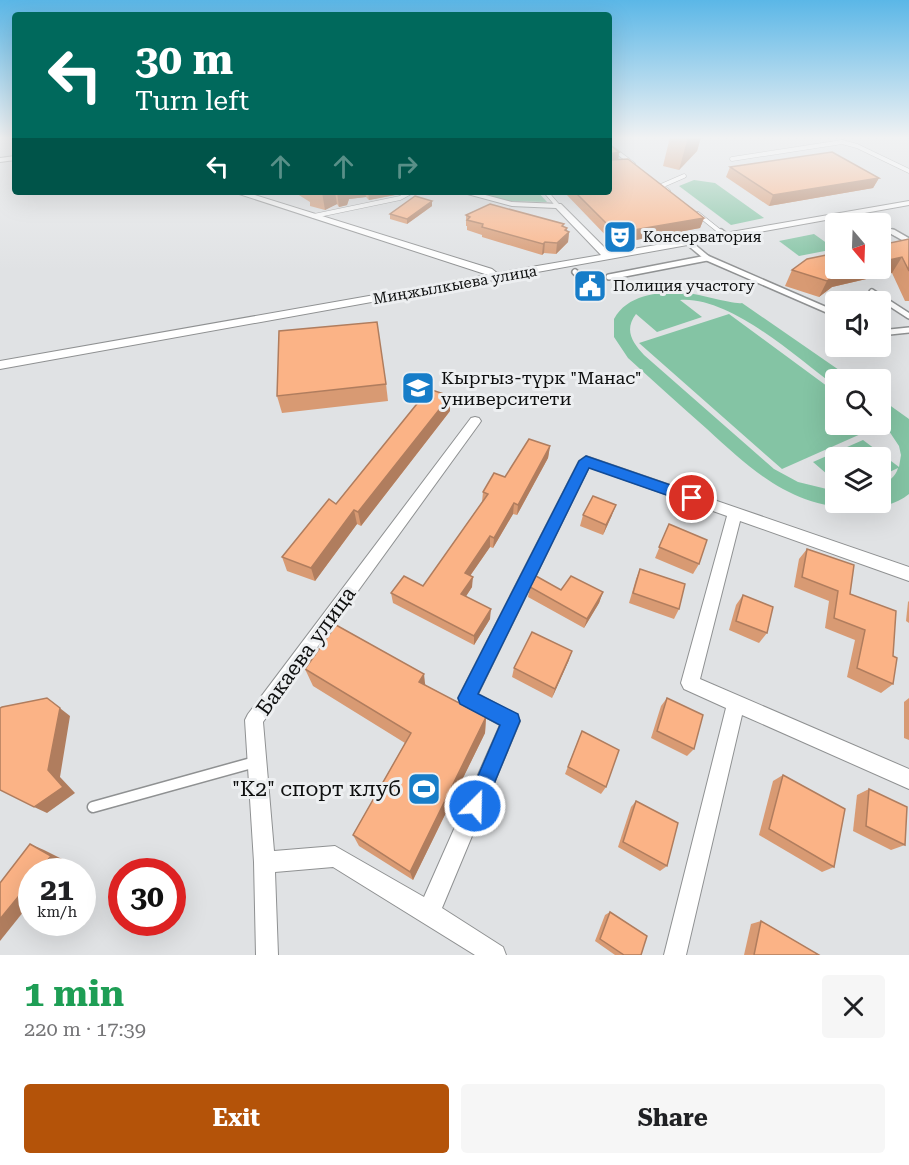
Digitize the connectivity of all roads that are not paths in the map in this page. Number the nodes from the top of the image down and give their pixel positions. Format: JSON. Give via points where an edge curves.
{"nodes":[{"id":1,"x":654,"y":181,"type":"edge"},
{"id":2,"x":671,"y":182,"type":"edge"},
{"id":3,"x":661,"y":186,"type":"junction"},
{"id":4,"x":671,"y":194,"type":"edge"},
{"id":5,"x":247,"y":195,"type":"edge"},
{"id":6,"x":406,"y":195,"type":"edge"},
{"id":7,"x":476,"y":195,"type":"edge"},
{"id":8,"x":549,"y":195,"type":"edge"},
{"id":9,"x":909,"y":203,"type":"edge"},
{"id":10,"x":558,"y":206,"type":"junction"},
{"id":11,"x":690,"y":208,"type":"edge"},
{"id":12,"x":858,"y":212,"type":"joint"},
{"id":13,"x":314,"y":216,"type":"junction"},
{"id":14,"x":891,"y":231,"type":"edge"},
{"id":15,"x":726,"y":236,"type":"junction"},
{"id":16,"x":909,"y":241,"type":"edge"},
{"id":17,"x":688,"y":243,"type":"junction"},
{"id":18,"x":608,"y":257,"type":"junction"},
{"id":19,"x":706,"y":258,"type":"junction"},
{"id":20,"x":575,"y":272,"type":"dead end"},
{"id":21,"x":495,"y":277,"type":"junction"},
{"id":22,"x":609,"y":277,"type":"dead end"},
{"id":23,"x":586,"y":282,"type":"dead end"},
{"id":24,"x":891,"y":304,"type":"edge"},
{"id":25,"x":825,"y":309,"type":"edge"},
{"id":26,"x":909,"y":316,"type":"edge"},
{"id":27,"x":909,"y":330,"type":"edge"},
{"id":28,"x":891,"y":332,"type":"edge"},
{"id":29,"x":0,"y":365,"type":"edge"},
{"id":30,"x":475,"y":421,"type":"dead end"},
{"id":31,"x":735,"y":513,"type":"junction"},
{"id":32,"x":909,"y":574,"type":"edge"},
{"id":33,"x":736,"y":703,"type":"junction"},
{"id":34,"x":257,"y":761,"type":"junction"},
{"id":35,"x":909,"y":779,"type":"edge"},
{"id":36,"x":93,"y":807,"type":"dead end"},
{"id":37,"x":264,"y":862,"type":"junction"},
{"id":38,"x":429,"y":912,"type":"junction"},
{"id":39,"x":267,"y":955,"type":"edge"},
{"id":40,"x":495,"y":955,"type":"edge"},
{"id":41,"x":675,"y":955,"type":"edge"}],
"edges":[{"from":1,"to":3,"type":"lane"},
{"from":2,"to":3,"type":"lane"},
{"from":3,"to":4,"type":"lane"},
{"from":5,"to":13,"type":"street"},
{"from":6,"to":13,"type":"lane"},
{"from":7,"to":10,"type":"street","via":[[512,204]]},
{"from":8,"to":10,"type":"lane"},
{"from":9,"to":12,"type":"street","name":"Миңжылкыева улица"},
{"from":10,"to":18,"type":"street"},
{"from":11,"to":15,"type":"lane"},
{"from":12,"to":15,"type":"street","name":"Миңжылкыева улица"},
{"from":13,"to":21,"type":"street","via":[[489,271]]},
{"from":14,"to":16,"type":"lane"},
{"from":15,"to":17,"type":"street","name":"Миңжылкыева улица"},
{"from":17,"to":18,"type":"street","name":"Миңжылкыева улица"},
{"from":17,"to":19,"type":"lane"},
{"from":18,"to":21,"type":"street","name":"Миңжылкыева улица"},
{"from":19,"to":22,"type":"lane"},
{"from":19,"to":25,"type":"lane"},
{"from":20,"to":23,"type":"lane"},
{"from":21,"to":29,"type":"street","name":"Миңжылкыева улица"},
{"from":24,"to":26,"type":"lane"},
{"from":27,"to":28,"type":"lane"},
{"from":30,"to":34,"type":"street","name":"Бакаева улица","via":[[254,720]]},
{"from":31,"to":32,"type":"street"},
{"from":31,"to":33,"type":"street","via":[[690,683]]},
{"from":31,"to":38,"type":"street","via":[[586,461],[467,698],[511,721]]},
{"from":33,"to":35,"type":"street"},
{"from":33,"to":41,"type":"street"},
{"from":34,"to":36,"type":"lane"},
{"from":34,"to":37,"type":"street","name":"Бакаева улица"},
{"from":37,"to":38,"type":"street","via":[[335,856]]},
{"from":37,"to":39,"type":"street","name":"Бакаева улица"},
{"from":38,"to":40,"type":"street"}]}
